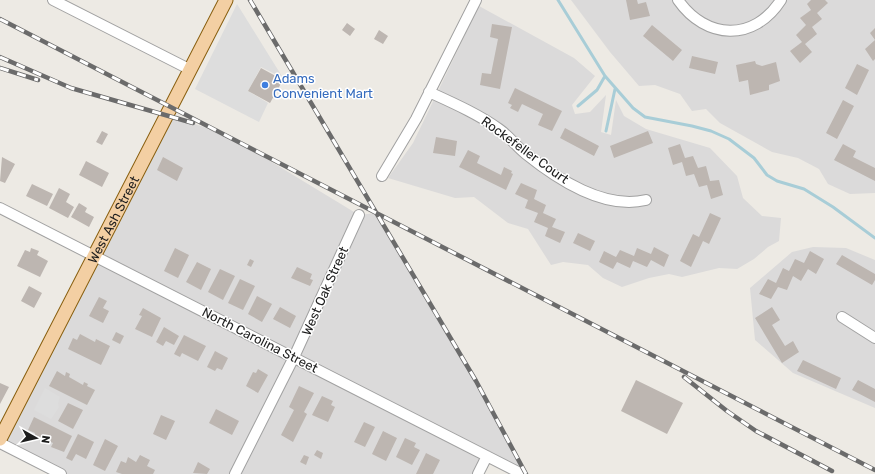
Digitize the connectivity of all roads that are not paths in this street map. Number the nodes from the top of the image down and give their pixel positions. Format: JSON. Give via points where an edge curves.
{"nodes":[{"id":1,"x":53,"y":0,"type":"edge"},
{"id":2,"x":226,"y":0,"type":"edge"},
{"id":3,"x":476,"y":0,"type":"edge"},
{"id":4,"x":678,"y":0,"type":"edge"},
{"id":5,"x":781,"y":0,"type":"edge"},
{"id":6,"x":189,"y":69,"type":"junction"},
{"id":7,"x":429,"y":92,"type":"junction"},
{"id":8,"x":382,"y":176,"type":"dead end"},
{"id":9,"x":646,"y":200,"type":"dead end"},
{"id":10,"x":0,"y":208,"type":"edge"},
{"id":11,"x":359,"y":215,"type":"dead end"},
{"id":12,"x":94,"y":256,"type":"junction"},
{"id":13,"x":842,"y":317,"type":"dead end"},
{"id":14,"x":875,"y":338,"type":"edge"},
{"id":15,"x":294,"y":357,"type":"junction"},
{"id":16,"x":0,"y":439,"type":"edge"},
{"id":17,"x":0,"y":443,"type":"edge"},
{"id":18,"x":487,"y":456,"type":"junction"},
{"id":19,"x":520,"y":473,"type":"dead end"},
{"id":20,"x":61,"y":474,"type":"edge"},
{"id":21,"x":235,"y":474,"type":"edge"},
{"id":22,"x":478,"y":474,"type":"edge"}],
"edges":[{"from":1,"to":6,"type":"street"},
{"from":2,"to":6,"type":"main road","name":"West Ash Street"},
{"from":3,"to":7,"type":"street"},
{"from":4,"to":5,"type":"street","via":[[695,20],[720,31],[748,28],[762,22]]},
{"from":6,"to":12,"type":"main road","name":"West Ash Street"},
{"from":7,"to":8,"type":"street"},
{"from":7,"to":9,"type":"street","name":"Rockefeller Court","via":[[488,122],[530,157],[571,184],[614,202]]},
{"from":10,"to":12,"type":"street","name":"North Carolina Street"},
{"from":11,"to":15,"type":"street","name":"West Oak Street"},
{"from":12,"to":15,"type":"street","name":"North Carolina Street"},
{"from":12,"to":16,"type":"main road","name":"West Ash Street"},
{"from":13,"to":14,"type":"street"},
{"from":15,"to":18,"type":"street","name":"North Carolina Street"},
{"from":15,"to":21,"type":"street","name":"West Oak Street"},
{"from":17,"to":20,"type":"street"},
{"from":18,"to":19,"type":"street","name":"North Carolina Street"},
{"from":18,"to":22,"type":"street"}]}
